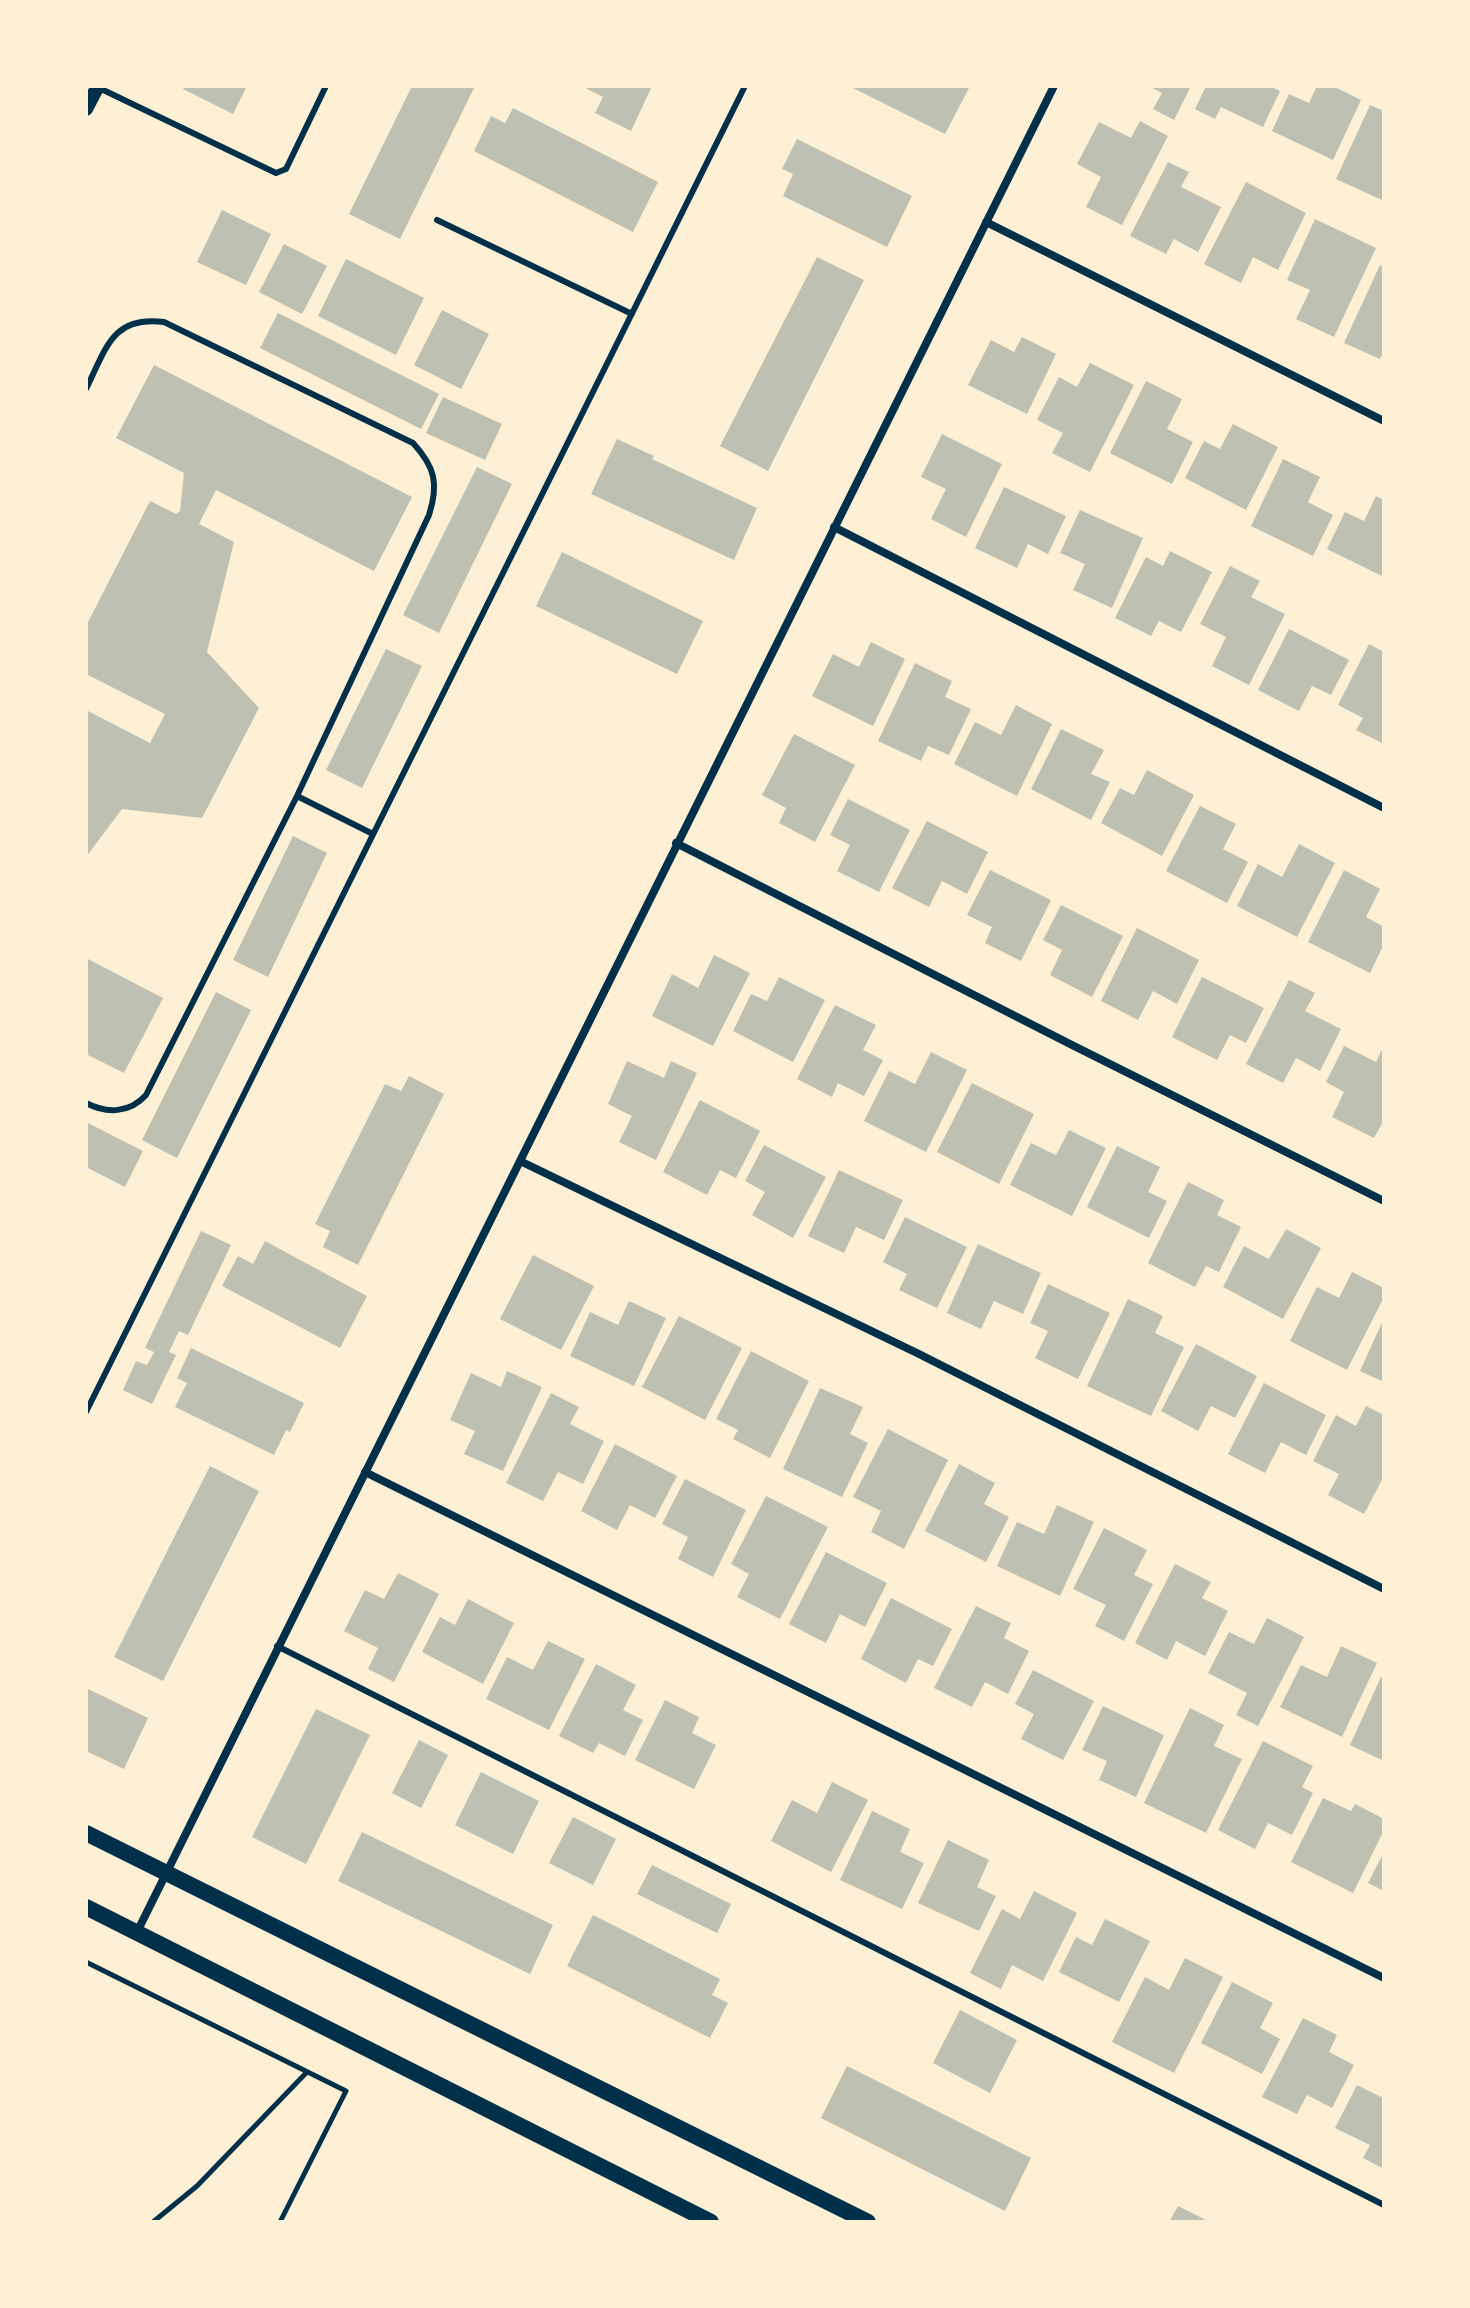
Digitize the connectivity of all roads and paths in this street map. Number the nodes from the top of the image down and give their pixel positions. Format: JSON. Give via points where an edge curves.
{"nodes":[{"id":1,"x":326,"y":86,"type":"edge"},
{"id":2,"x":745,"y":86,"type":"edge"},
{"id":3,"x":1054,"y":86,"type":"edge"},
{"id":4,"x":97,"y":87,"type":"edge"},
{"id":5,"x":86,"y":109,"type":"edge"},
{"id":6,"x":437,"y":220,"type":"dead end"},
{"id":7,"x":986,"y":222,"type":"junction"},
{"id":8,"x":632,"y":314,"type":"junction"},
{"id":9,"x":86,"y":389,"type":"edge"},
{"id":10,"x":1384,"y":421,"type":"edge"},
{"id":11,"x":834,"y":527,"type":"junction"},
{"id":12,"x":297,"y":796,"type":"junction"},
{"id":13,"x":1384,"y":808,"type":"edge"},
{"id":14,"x":373,"y":834,"type":"junction"},
{"id":15,"x":676,"y":843,"type":"junction"},
{"id":16,"x":86,"y":1103,"type":"edge"},
{"id":17,"x":520,"y":1161,"type":"junction"},
{"id":18,"x":1384,"y":1201,"type":"edge"},
{"id":19,"x":86,"y":1412,"type":"edge"},
{"id":20,"x":365,"y":1472,"type":"junction"},
{"id":21,"x":1384,"y":1589,"type":"edge"},
{"id":22,"x":277,"y":1646,"type":"junction"},
{"id":23,"x":86,"y":1833,"type":"edge"},
{"id":24,"x":166,"y":1871,"type":"junction"},
{"id":25,"x":86,"y":1907,"type":"edge"},
{"id":26,"x":136,"y":1932,"type":"junction"},
{"id":27,"x":86,"y":1962,"type":"edge"},
{"id":28,"x":1384,"y":1978,"type":"edge"},
{"id":29,"x":307,"y":2072,"type":"junction"},
{"id":30,"x":1384,"y":2205,"type":"edge"},
{"id":31,"x":153,"y":2222,"type":"edge"},
{"id":32,"x":280,"y":2222,"type":"edge"},
{"id":33,"x":711,"y":2222,"type":"edge"},
{"id":34,"x":868,"y":2222,"type":"edge"}],
"edges":[{"from":1,"to":4,"type":"lane","via":[[286,169],[276,173]]},
{"from":2,"to":8,"type":"lane"},
{"from":3,"to":7,"type":"street"},
{"from":4,"to":5,"type":"street"},
{"from":6,"to":8,"type":"lane"},
{"from":7,"to":10,"type":"street"},
{"from":7,"to":11,"type":"street"},
{"from":8,"to":14,"type":"lane"},
{"from":9,"to":12,"type":"lane","via":[[108,344],[124,326],[143,319],[164,322],[413,443],[427,458],[435,496],[429,515]]},
{"from":11,"to":13,"type":"street"},
{"from":11,"to":15,"type":"street"},
{"from":12,"to":14,"type":"lane"},
{"from":12,"to":16,"type":"lane","via":[[146,1095],[127,1109]]},
{"from":14,"to":19,"type":"lane"},
{"from":15,"to":17,"type":"street"},
{"from":15,"to":18,"type":"street"},
{"from":17,"to":20,"type":"street"},
{"from":17,"to":21,"type":"street","via":[[919,1354]]},
{"from":20,"to":22,"type":"street"},
{"from":20,"to":28,"type":"street"},
{"from":22,"to":24,"type":"street"},
{"from":22,"to":30,"type":"lane"},
{"from":23,"to":24,"type":"main road"},
{"from":24,"to":26,"type":"street"},
{"from":24,"to":34,"type":"main road"},
{"from":25,"to":26,"type":"main road"},
{"from":26,"to":33,"type":"main road"},
{"from":27,"to":29,"type":"path"},
{"from":29,"to":31,"type":"path","via":[[197,2186]]},
{"from":29,"to":32,"type":"path","via":[[346,2091]]}]}
